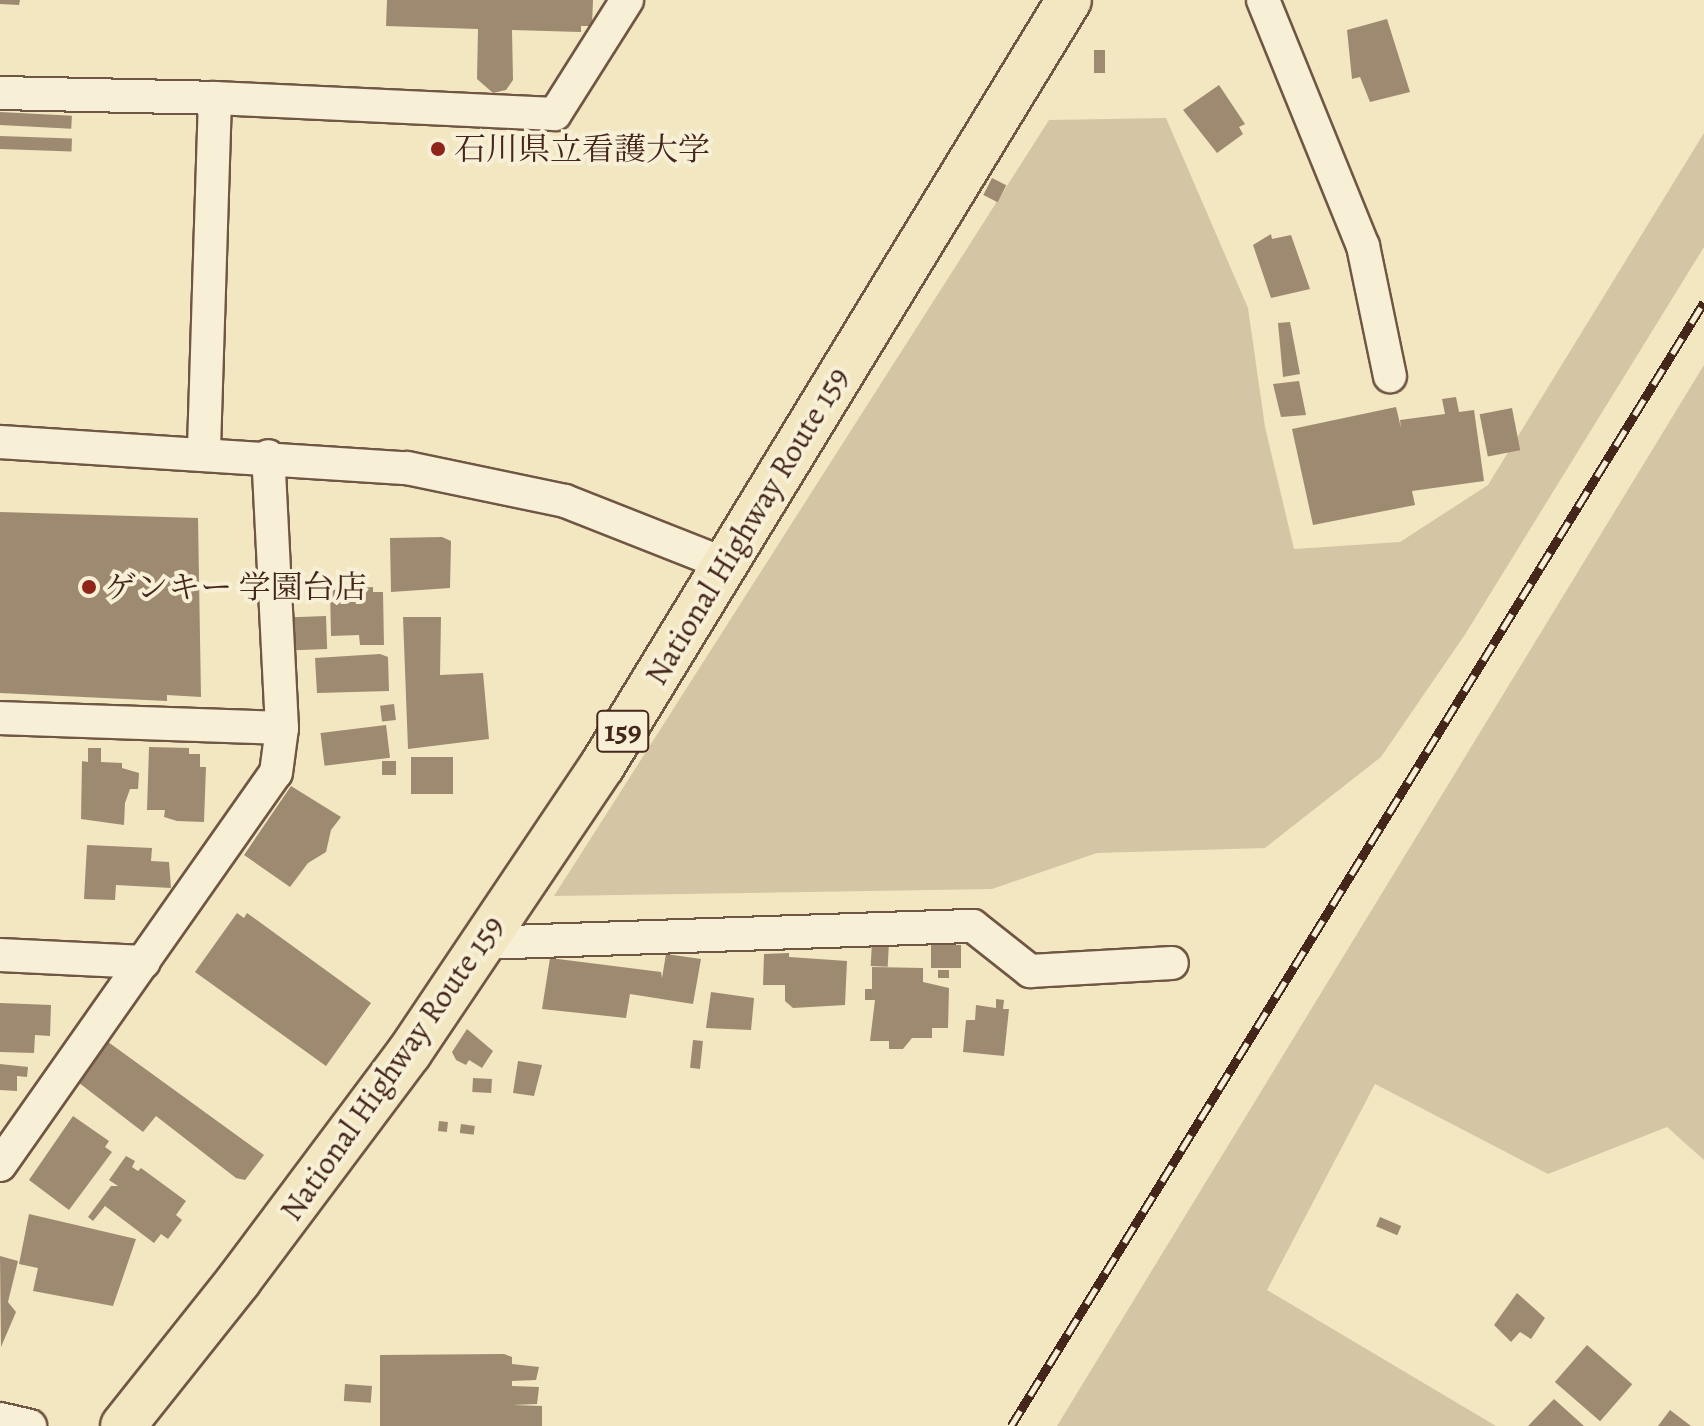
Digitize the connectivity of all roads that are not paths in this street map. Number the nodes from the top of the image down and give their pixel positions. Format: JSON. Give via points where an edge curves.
{"nodes":[{"id":1,"x":627,"y":0,"type":"edge"},
{"id":2,"x":1069,"y":0,"type":"edge"},
{"id":3,"x":1263,"y":0,"type":"edge"},
{"id":4,"x":0,"y":93,"type":"edge"},
{"id":5,"x":215,"y":98,"type":"junction"},
{"id":6,"x":1390,"y":376,"type":"dead end"},
{"id":7,"x":0,"y":442,"type":"edge"},
{"id":8,"x":204,"y":451,"type":"junction"},
{"id":9,"x":268,"y":456,"type":"junction"},
{"id":10,"x":722,"y":563,"type":"junction"},
{"id":11,"x":0,"y":718,"type":"edge"},
{"id":12,"x":282,"y":728,"type":"junction"},
{"id":13,"x":482,"y":943,"type":"junction"},
{"id":14,"x":0,"y":955,"type":"edge"},
{"id":15,"x":144,"y":962,"type":"junction"},
{"id":16,"x":1172,"y":963,"type":"dead end"},
{"id":17,"x":0,"y":1165,"type":"edge"},
{"id":18,"x":0,"y":1419,"type":"edge"},
{"id":19,"x":30,"y":1426,"type":"edge"},
{"id":20,"x":123,"y":1426,"type":"edge"}],
"edges":[{"from":1,"to":5,"type":"street","via":[[555,114]]},
{"from":2,"to":10,"type":"highway","name":"National Highway Route 159","number":"159"},
{"from":3,"to":6,"type":"street","via":[[1363,246]]},
{"from":4,"to":5,"type":"street"},
{"from":5,"to":8,"type":"street"},
{"from":7,"to":8,"type":"street"},
{"from":8,"to":9,"type":"street"},
{"from":9,"to":10,"type":"street","via":[[407,468],[565,501]]},
{"from":9,"to":12,"type":"street"},
{"from":10,"to":13,"type":"highway","name":"National Highway Route 159","number":"159","via":[[602,766]]},
{"from":11,"to":12,"type":"street"},
{"from":12,"to":15,"type":"street","via":[[276,773]]},
{"from":13,"to":16,"type":"street","via":[[973,926],[1030,971]]},
{"from":13,"to":20,"type":"highway","name":"National Highway Route 159","number":"159","via":[[315,1179]]},
{"from":14,"to":15,"type":"street"},
{"from":15,"to":17,"type":"street"},
{"from":18,"to":19,"type":"street"}]}
